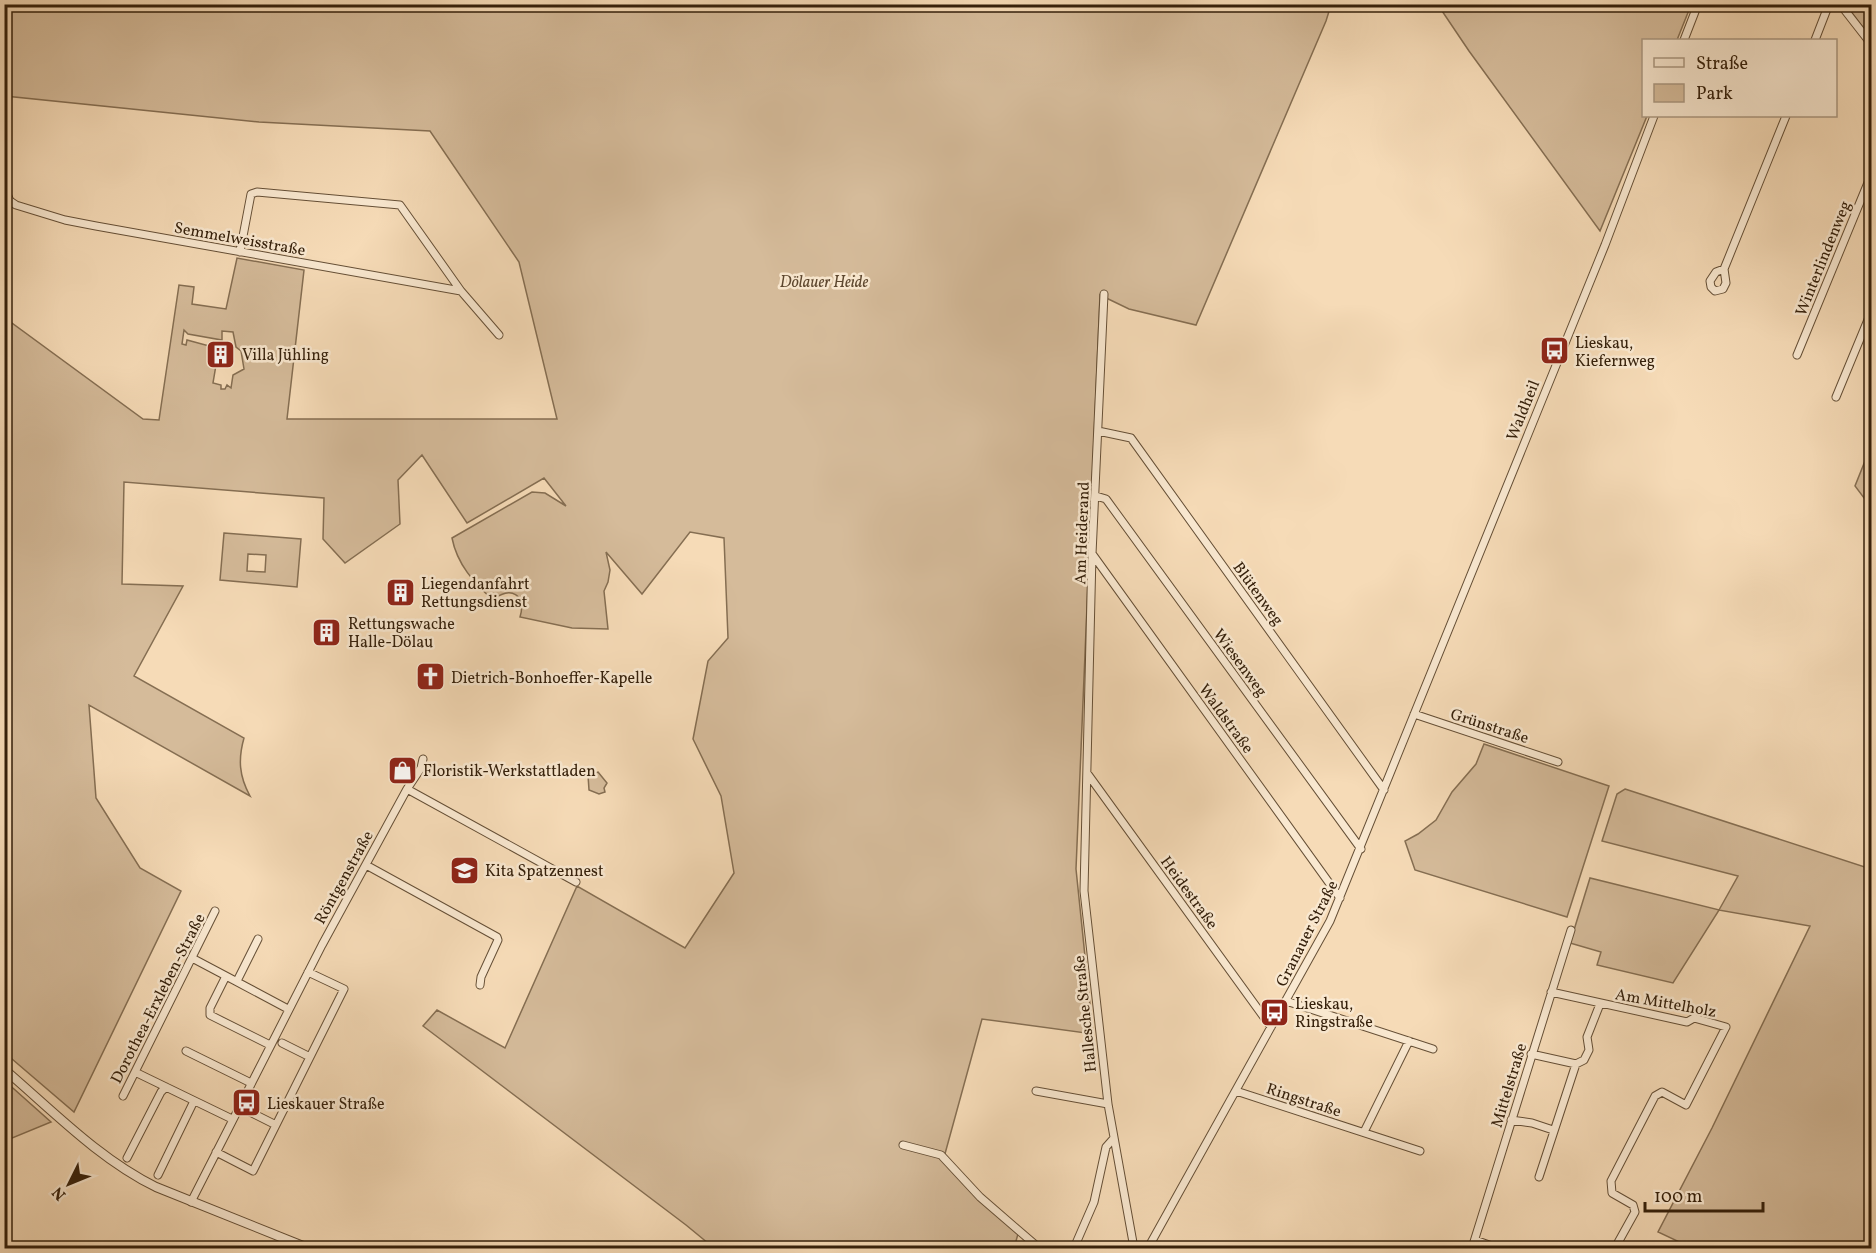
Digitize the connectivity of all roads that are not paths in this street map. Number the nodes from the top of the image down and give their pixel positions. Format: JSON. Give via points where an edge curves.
{"nodes":[{"id":1,"x":1698,"y":4,"type":"edge"},
{"id":2,"x":1829,"y":4,"type":"edge"},
{"id":3,"x":1840,"y":4,"type":"edge"},
{"id":4,"x":1684,"y":39,"type":"edge"},
{"id":5,"x":1815,"y":39,"type":"edge"},
{"id":6,"x":1872,"y":45,"type":"edge"},
{"id":7,"x":1654,"y":117,"type":"edge"},
{"id":8,"x":1786,"y":117,"type":"edge"},
{"id":9,"x":4,"y":151,"type":"edge"},
{"id":10,"x":1872,"y":172,"type":"edge"},
{"id":11,"x":240,"y":252,"type":"junction"},
{"id":12,"x":1724,"y":268,"type":"dead end"},
{"id":13,"x":461,"y":291,"type":"junction"},
{"id":14,"x":1104,"y":294,"type":"dead end"},
{"id":15,"x":1872,"y":310,"type":"edge"},
{"id":16,"x":499,"y":335,"type":"dead end"},
{"id":17,"x":1797,"y":355,"type":"dead end"},
{"id":18,"x":1836,"y":396,"type":"dead end"},
{"id":19,"x":1098,"y":432,"type":"junction"},
{"id":20,"x":1096,"y":496,"type":"junction"},
{"id":21,"x":1092,"y":554,"type":"junction"},
{"id":22,"x":1414,"y":714,"type":"junction"},
{"id":23,"x":423,"y":759,"type":"dead end"},
{"id":24,"x":1558,"y":762,"type":"dead end"},
{"id":25,"x":1087,"y":773,"type":"junction"},
{"id":26,"x":407,"y":789,"type":"junction"},
{"id":27,"x":1384,"y":790,"type":"junction"},
{"id":28,"x":1361,"y":849,"type":"junction"},
{"id":29,"x":366,"y":865,"type":"junction"},
{"id":30,"x":576,"y":882,"type":"dead end"},
{"id":31,"x":1340,"y":898,"type":"junction"},
{"id":32,"x":215,"y":911,"type":"dead end"},
{"id":33,"x":1571,"y":930,"type":"dead end"},
{"id":34,"x":258,"y":939,"type":"dead end"},
{"id":35,"x":192,"y":958,"type":"junction"},
{"id":36,"x":308,"y":972,"type":"junction"},
{"id":37,"x":225,"y":976,"type":"junction"},
{"id":38,"x":237,"y":981,"type":"junction"},
{"id":39,"x":480,"y":985,"type":"dead end"},
{"id":40,"x":1551,"y":992,"type":"junction"},
{"id":41,"x":1286,"y":1001,"type":"junction"},
{"id":42,"x":1600,"y":1004,"type":"junction"},
{"id":43,"x":288,"y":1009,"type":"junction"},
{"id":44,"x":1271,"y":1027,"type":"junction"},
{"id":45,"x":1409,"y":1041,"type":"junction"},
{"id":46,"x":282,"y":1043,"type":"dead end"},
{"id":47,"x":270,"y":1045,"type":"junction"},
{"id":48,"x":1433,"y":1048,"type":"dead end"},
{"id":49,"x":186,"y":1051,"type":"dead end"},
{"id":50,"x":1531,"y":1054,"type":"junction"},
{"id":51,"x":309,"y":1057,"type":"junction"},
{"id":52,"x":1576,"y":1064,"type":"junction"},
{"id":53,"x":4,"y":1069,"type":"edge"},
{"id":54,"x":135,"y":1072,"type":"junction"},
{"id":55,"x":251,"y":1083,"type":"junction"},
{"id":56,"x":166,"y":1087,"type":"junction"},
{"id":57,"x":1036,"y":1090,"type":"dead end"},
{"id":58,"x":1236,"y":1091,"type":"junction"},
{"id":59,"x":123,"y":1096,"type":"dead end"},
{"id":60,"x":194,"y":1101,"type":"junction"},
{"id":61,"x":1108,"y":1104,"type":"junction"},
{"id":62,"x":248,"y":1111,"type":"dead end"},
{"id":63,"x":232,"y":1119,"type":"junction"},
{"id":64,"x":1511,"y":1120,"type":"junction"},
{"id":65,"x":276,"y":1125,"type":"junction"},
{"id":66,"x":1553,"y":1130,"type":"junction"},
{"id":67,"x":1364,"y":1132,"type":"junction"},
{"id":68,"x":1114,"y":1138,"type":"junction"},
{"id":69,"x":903,"y":1145,"type":"dead end"},
{"id":70,"x":1420,"y":1151,"type":"dead end"},
{"id":71,"x":216,"y":1152,"type":"junction"},
{"id":72,"x":127,"y":1158,"type":"dead end"},
{"id":73,"x":158,"y":1175,"type":"dead end"},
{"id":74,"x":1539,"y":1176,"type":"dead end"},
{"id":75,"x":191,"y":1202,"type":"junction"},
{"id":76,"x":1475,"y":1240,"type":"junction"},
{"id":77,"x":308,"y":1248,"type":"edge"},
{"id":78,"x":1038,"y":1248,"type":"edge"},
{"id":79,"x":1074,"y":1248,"type":"edge"},
{"id":80,"x":1134,"y":1248,"type":"edge"},
{"id":81,"x":1148,"y":1248,"type":"edge"},
{"id":82,"x":1472,"y":1248,"type":"edge"},
{"id":83,"x":1494,"y":1248,"type":"edge"},
{"id":84,"x":1615,"y":1248,"type":"edge"}],
"edges":[{"from":1,"to":4,"type":"street"},
{"from":2,"to":5,"type":"street"},
{"from":3,"to":6,"type":"street"},
{"from":7,"to":22,"type":"street","name":"Waldheil"},
{"from":8,"to":12,"type":"street"},
{"from":9,"to":11,"type":"street","name":"Semmelweisstraße","via":[[7,194],[16,205],[65,220]]},
{"from":10,"to":17,"type":"street","name":"Winterlindenweg"},
{"from":11,"to":13,"type":"street","name":"Semmelweisstraße"},
{"from":11,"to":13,"type":"street","via":[[247,208],[251,194],[256,192],[400,205]]},
{"from":13,"to":16,"type":"street"},
{"from":14,"to":19,"type":"street","name":"Am Heiderand"},
{"from":15,"to":18,"type":"street"},
{"from":19,"to":20,"type":"street","name":"Am Heiderand"},
{"from":19,"to":27,"type":"street","name":"Blütenweg","via":[[1131,438]]},
{"from":20,"to":21,"type":"street","name":"Am Heiderand"},
{"from":20,"to":28,"type":"street","name":"Wiesenweg","via":[[1106,499]]},
{"from":21,"to":25,"type":"street","name":"Am Heiderand"},
{"from":21,"to":31,"type":"street","name":"Waldstraße"},
{"from":22,"to":24,"type":"street","name":"Grünstraße"},
{"from":22,"to":27,"type":"street","name":"Granauer Straße"},
{"from":23,"to":26,"type":"street","name":"Röntgenstraße"},
{"from":25,"to":44,"type":"street","name":"Heidestraße"},
{"from":25,"to":61,"type":"street","name":"Hallesche Straße","via":[[1084,891]]},
{"from":26,"to":29,"type":"street","name":"Röntgenstraße"},
{"from":26,"to":30,"type":"street"},
{"from":27,"to":28,"type":"street","name":"Granauer Straße"},
{"from":28,"to":31,"type":"street","name":"Granauer Straße"},
{"from":29,"to":36,"type":"street","name":"Röntgenstraße"},
{"from":29,"to":39,"type":"street","via":[[497,937]]},
{"from":31,"to":41,"type":"street","name":"Granauer Straße"},
{"from":32,"to":35,"type":"street","name":"Dorothea-Erxleben-Straße"},
{"from":33,"to":40,"type":"street","name":"Mittelstraße"},
{"from":34,"to":38,"type":"street"},
{"from":35,"to":37,"type":"street"},
{"from":35,"to":54,"type":"street","name":"Dorothea-Erxleben-Straße"},
{"from":36,"to":43,"type":"street","name":"Röntgenstraße"},
{"from":36,"to":51,"type":"street","via":[[344,989]]},
{"from":37,"to":38,"type":"street"},
{"from":37,"to":47,"type":"street","via":[[210,1015]]},
{"from":38,"to":43,"type":"street"},
{"from":40,"to":42,"type":"street","name":"Am Mittelholz"},
{"from":40,"to":50,"type":"street","name":"Mittelstraße"},
{"from":41,"to":44,"type":"street","name":"Granauer Straße"},
{"from":41,"to":45,"type":"street"},
{"from":42,"to":52,"type":"street","via":[[1587,1037],[1589,1050],[1584,1060]]},
{"from":42,"to":84,"type":"street","name":"Am Mittelholz","via":[[1687,1022],[1694,1018],[1726,1027],[1686,1105],[1662,1092],[1655,1096],[1611,1181],[1612,1193],[1633,1205],[1635,1212]]},
{"from":43,"to":47,"type":"street","name":"Röntgenstraße"},
{"from":44,"to":58,"type":"street","name":"Granauer Straße"},
{"from":45,"to":48,"type":"street"},
{"from":45,"to":67,"type":"street"},
{"from":46,"to":51,"type":"street"},
{"from":47,"to":55,"type":"street","name":"Röntgenstraße"},
{"from":49,"to":55,"type":"street"},
{"from":50,"to":52,"type":"street"},
{"from":50,"to":64,"type":"street","name":"Mittelstraße"},
{"from":51,"to":65,"type":"street"},
{"from":52,"to":66,"type":"street"},
{"from":53,"to":75,"type":"street","via":[[121,1168]]},
{"from":54,"to":56,"type":"street"},
{"from":54,"to":59,"type":"street","name":"Dorothea-Erxleben-Straße"},
{"from":55,"to":63,"type":"street","name":"Röntgenstraße"},
{"from":56,"to":60,"type":"street"},
{"from":56,"to":72,"type":"street"},
{"from":57,"to":61,"type":"street"},
{"from":58,"to":67,"type":"street","name":"Ringstraße"},
{"from":58,"to":81,"type":"street","name":"Granauer Straße"},
{"from":60,"to":63,"type":"street"},
{"from":60,"to":73,"type":"street"},
{"from":61,"to":68,"type":"street","name":"Hallesche Straße"},
{"from":62,"to":65,"type":"street"},
{"from":63,"to":71,"type":"street","name":"Röntgenstraße"},
{"from":64,"to":66,"type":"street"},
{"from":64,"to":76,"type":"street","name":"Mittelstraße"},
{"from":65,"to":71,"type":"street","via":[[253,1171]]},
{"from":66,"to":74,"type":"street"},
{"from":67,"to":70,"type":"street","name":"Ringstraße"},
{"from":68,"to":79,"type":"street","via":[[1106,1147],[1094,1202]]},
{"from":68,"to":80,"type":"street","name":"Hallesche Straße"},
{"from":69,"to":78,"type":"street","via":[[941,1155],[980,1197]]},
{"from":71,"to":75,"type":"street","name":"Röntgenstraße"},
{"from":75,"to":77,"type":"street"},
{"from":76,"to":82,"type":"street","name":"Mittelstraße"},
{"from":76,"to":83,"type":"street"}]}
